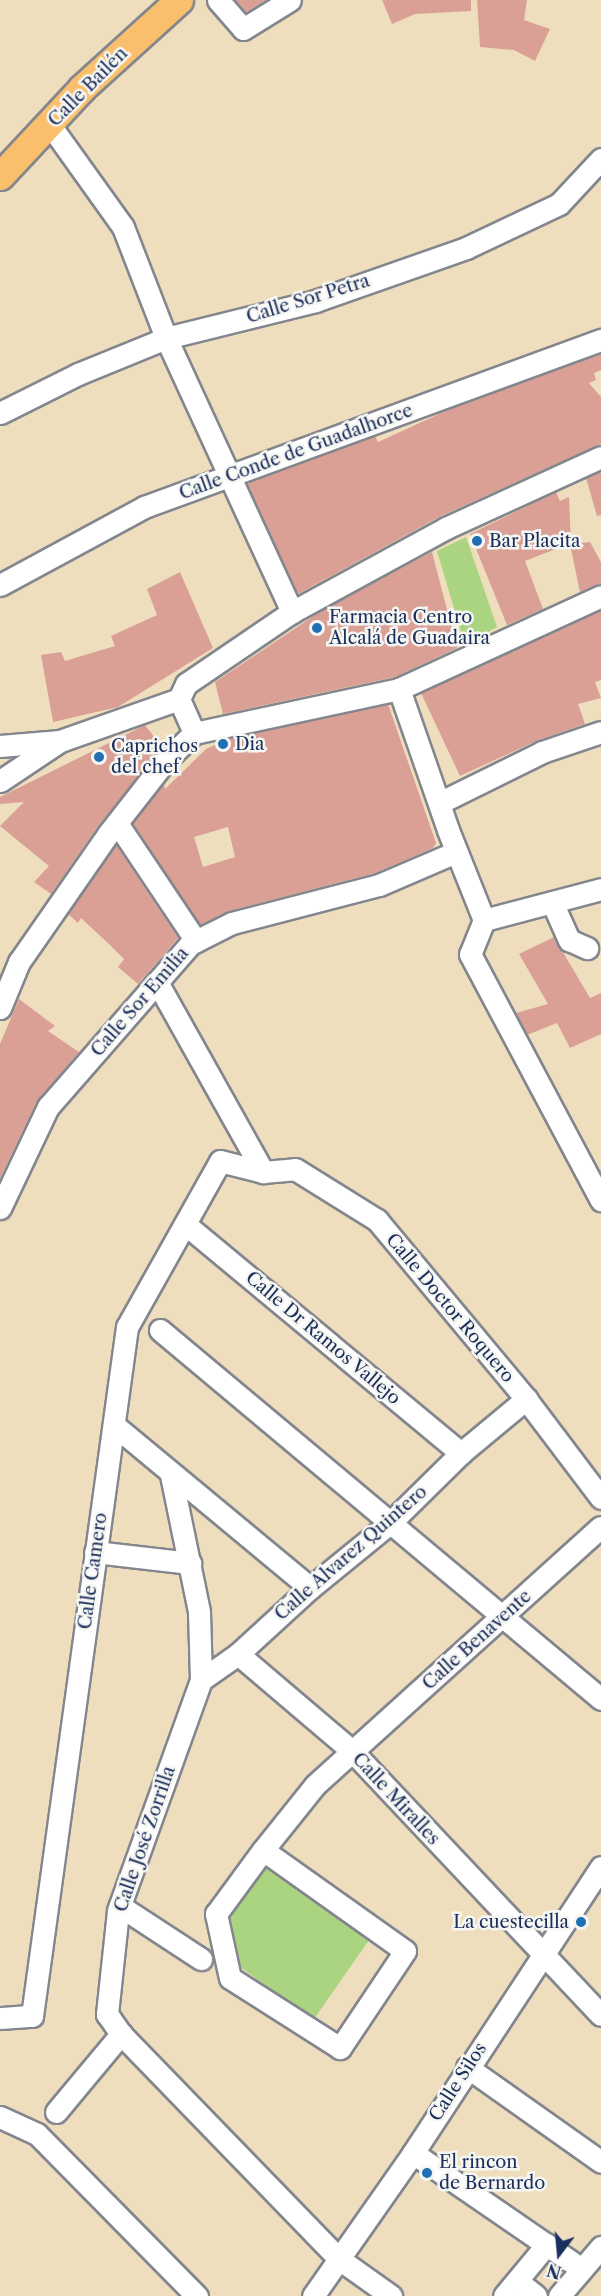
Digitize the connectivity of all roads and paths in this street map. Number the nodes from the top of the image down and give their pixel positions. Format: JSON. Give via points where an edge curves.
{"nodes":[{"id":1,"x":179,"y":0,"type":"edge"},
{"id":2,"x":218,"y":0,"type":"edge"},
{"id":3,"x":290,"y":0,"type":"edge"},
{"id":4,"x":50,"y":125,"type":"junction"},
{"id":5,"x":601,"y":159,"type":"edge"},
{"id":6,"x":0,"y":176,"type":"edge"},
{"id":7,"x":166,"y":338,"type":"junction"},
{"id":8,"x":601,"y":340,"type":"edge"},
{"id":9,"x":0,"y":413,"type":"edge"},
{"id":10,"x":601,"y":457,"type":"edge"},
{"id":11,"x":231,"y":475,"type":"junction"},
{"id":12,"x":0,"y":585,"type":"edge"},
{"id":13,"x":601,"y":596,"type":"edge"},
{"id":14,"x":292,"y":612,"type":"junction"},
{"id":15,"x":399,"y":689,"type":"junction"},
{"id":16,"x":179,"y":699,"type":"junction"},
{"id":17,"x":601,"y":732,"type":"edge"},
{"id":18,"x":194,"y":733,"type":"junction"},
{"id":19,"x":60,"y":741,"type":"junction"},
{"id":20,"x":0,"y":746,"type":"edge"},
{"id":21,"x":0,"y":781,"type":"edge"},
{"id":22,"x":439,"y":803,"type":"junction"},
{"id":23,"x":117,"y":823,"type":"junction"},
{"id":24,"x":456,"y":852,"type":"junction"},
{"id":25,"x":601,"y":889,"type":"edge"},
{"id":26,"x":557,"y":911,"type":"junction"},
{"id":27,"x":484,"y":920,"type":"junction"},
{"id":28,"x":196,"y":941,"type":"junction"},
{"id":29,"x":586,"y":941,"type":"dead end"},
{"id":30,"x":157,"y":982,"type":"junction"},
{"id":31,"x":0,"y":1008,"type":"edge"},
{"id":32,"x":262,"y":1172,"type":"junction"},
{"id":33,"x":601,"y":1200,"type":"edge"},
{"id":34,"x":0,"y":1208,"type":"edge"},
{"id":35,"x":185,"y":1224,"type":"junction"},
{"id":36,"x":160,"y":1330,"type":"dead end"},
{"id":37,"x":526,"y":1399,"type":"junction"},
{"id":38,"x":114,"y":1425,"type":"junction"},
{"id":39,"x":461,"y":1453,"type":"junction"},
{"id":40,"x":171,"y":1475,"type":"junction"},
{"id":41,"x":601,"y":1498,"type":"edge"},
{"id":42,"x":391,"y":1522,"type":"junction"},
{"id":43,"x":601,"y":1527,"type":"edge"},
{"id":44,"x":95,"y":1552,"type":"junction"},
{"id":45,"x":190,"y":1563,"type":"junction"},
{"id":46,"x":310,"y":1588,"type":"junction"},
{"id":47,"x":502,"y":1619,"type":"junction"},
{"id":48,"x":238,"y":1654,"type":"junction"},
{"id":49,"x":201,"y":1680,"type":"junction"},
{"id":50,"x":601,"y":1699,"type":"edge"},
{"id":51,"x":353,"y":1752,"type":"junction"},
{"id":52,"x":263,"y":1850,"type":"junction"},
{"id":53,"x":601,"y":1868,"type":"edge"},
{"id":54,"x":120,"y":1906,"type":"junction"},
{"id":55,"x":542,"y":1954,"type":"junction"},
{"id":56,"x":201,"y":1959,"type":"dead end"},
{"id":57,"x":601,"y":2015,"type":"edge"},
{"id":58,"x":0,"y":2018,"type":"edge"},
{"id":59,"x":120,"y":2034,"type":"junction"},
{"id":60,"x":467,"y":2067,"type":"junction"},
{"id":61,"x":56,"y":2112,"type":"dead end"},
{"id":62,"x":0,"y":2117,"type":"edge"},
{"id":63,"x":414,"y":2152,"type":"junction"},
{"id":64,"x":601,"y":2162,"type":"edge"},
{"id":65,"x":547,"y":2244,"type":"junction"},
{"id":66,"x":601,"y":2247,"type":"edge"},
{"id":67,"x":339,"y":2259,"type":"junction"},
{"id":68,"x":582,"y":2269,"type":"junction"},
{"id":69,"x":510,"y":2288,"type":"edge"},
{"id":70,"x":197,"y":2296,"type":"edge"},
{"id":71,"x":313,"y":2296,"type":"edge"},
{"id":72,"x":391,"y":2296,"type":"edge"},
{"id":73,"x":536,"y":2296,"type":"edge"},
{"id":74,"x":559,"y":2296,"type":"edge"}],
"edges":[{"from":1,"to":4,"type":"main road","name":"Calle Bailén","via":[[82,88]]},
{"from":2,"to":3,"type":"street","via":[[243,29]]},
{"from":4,"to":6,"type":"main road","name":"Calle Bailén"},
{"from":4,"to":7,"type":"street","via":[[123,227]]},
{"from":5,"to":7,"type":"street","name":"Calle Sor Petra","via":[[559,204],[466,248],[315,301]]},
{"from":7,"to":9,"type":"street","name":"Calle Sor Petra","via":[[78,374]]},
{"from":7,"to":11,"type":"street"},
{"from":8,"to":11,"type":"street","name":"Calle Conde de Guadalhorce"},
{"from":10,"to":14,"type":"street","via":[[446,528]]},
{"from":11,"to":12,"type":"street","name":"Calle Conde de Guadalhorce","via":[[144,507]]},
{"from":11,"to":14,"type":"street"},
{"from":13,"to":15,"type":"street"},
{"from":14,"to":16,"type":"street","via":[[186,684]]},
{"from":15,"to":18,"type":"street"},
{"from":15,"to":22,"type":"street"},
{"from":16,"to":18,"type":"street"},
{"from":16,"to":19,"type":"street"},
{"from":17,"to":22,"type":"street","via":[[542,753]]},
{"from":18,"to":23,"type":"street","via":[[170,756]]},
{"from":19,"to":20,"type":"street"},
{"from":19,"to":21,"type":"street"},
{"from":22,"to":24,"type":"street"},
{"from":23,"to":28,"type":"street"},
{"from":23,"to":31,"type":"street","via":[[19,962]]},
{"from":24,"to":27,"type":"street"},
{"from":24,"to":28,"type":"street","name":"Calle Sor Emilia","via":[[379,885],[232,923]]},
{"from":25,"to":26,"type":"street"},
{"from":26,"to":27,"type":"street"},
{"from":26,"to":29,"type":"street","via":[[569,940]]},
{"from":27,"to":33,"type":"street","via":[[470,954]]},
{"from":28,"to":30,"type":"street","name":"Calle Sor Emilia"},
{"from":30,"to":32,"type":"street"},
{"from":30,"to":34,"type":"street","name":"Calle Sor Emilia","via":[[48,1107]]},
{"from":32,"to":35,"type":"street","name":"Calle Camero","via":[[220,1161]]},
{"from":32,"to":37,"type":"street","name":"Calle Doctor Roquero","via":[[295,1169],[376,1220]]},
{"from":35,"to":38,"type":"street","name":"Calle Camero","via":[[127,1327]]},
{"from":35,"to":39,"type":"street","name":"Calle Dr Ramos Vallejo"},
{"from":36,"to":42,"type":"street"},
{"from":37,"to":39,"type":"street","name":"Calle Alvarez Quintero"},
{"from":37,"to":41,"type":"street","name":"Calle Doctor Roquero"},
{"from":38,"to":40,"type":"street"},
{"from":38,"to":44,"type":"street","name":"Calle Camero"},
{"from":39,"to":42,"type":"street","name":"Calle Alvarez Quintero"},
{"from":40,"to":45,"type":"street"},
{"from":40,"to":46,"type":"street"},
{"from":42,"to":46,"type":"street","name":"Calle Alvarez Quintero"},
{"from":42,"to":47,"type":"street"},
{"from":43,"to":47,"type":"street","name":"Calle Benavente"},
{"from":44,"to":45,"type":"street"},
{"from":44,"to":58,"type":"street","name":"Calle Camero","via":[[32,2016]]},
{"from":45,"to":49,"type":"street","via":[[199,1612]]},
{"from":46,"to":48,"type":"street","name":"Calle Alvarez Quintero"},
{"from":47,"to":50,"type":"street"},
{"from":47,"to":51,"type":"street","name":"Calle Benavente"},
{"from":48,"to":49,"type":"street","name":"Calle Alvarez Quintero"},
{"from":48,"to":51,"type":"street","name":"Calle Miralles"},
{"from":49,"to":54,"type":"street","name":"Calle José Zorrilla"},
{"from":51,"to":52,"type":"street","name":"Calle Benavente","via":[[315,1785]]},
{"from":51,"to":55,"type":"street","name":"Calle Miralles"},
{"from":52,"to":52,"type":"street","name":"Calle Benavente","via":[[216,1914],[230,1978],[340,2048],[405,1951]]},
{"from":53,"to":55,"type":"street","name":"Calle Silos"},
{"from":54,"to":56,"type":"street"},
{"from":54,"to":59,"type":"street","name":"Calle José Zorrilla","via":[[107,2014]]},
{"from":55,"to":57,"type":"street","name":"Calle Miralles"},
{"from":55,"to":60,"type":"street","name":"Calle Silos"},
{"from":59,"to":61,"type":"street"},
{"from":59,"to":67,"type":"street","name":"Calle José Zorrilla"},
{"from":60,"to":63,"type":"street","name":"Calle Silos"},
{"from":60,"to":64,"type":"street"},
{"from":62,"to":70,"type":"street","via":[[37,2134]]},
{"from":63,"to":65,"type":"street"},
{"from":63,"to":67,"type":"street","name":"Calle Silos"},
{"from":65,"to":68,"type":"street"},
{"from":65,"to":69,"type":"street"},
{"from":66,"to":68,"type":"street"},
{"from":67,"to":71,"type":"street","name":"Calle Silos"},
{"from":67,"to":72,"type":"street","name":"Calle José Zorrilla"},
{"from":68,"to":74,"type":"street"},
{"from":69,"to":73,"type":"street"}]}
